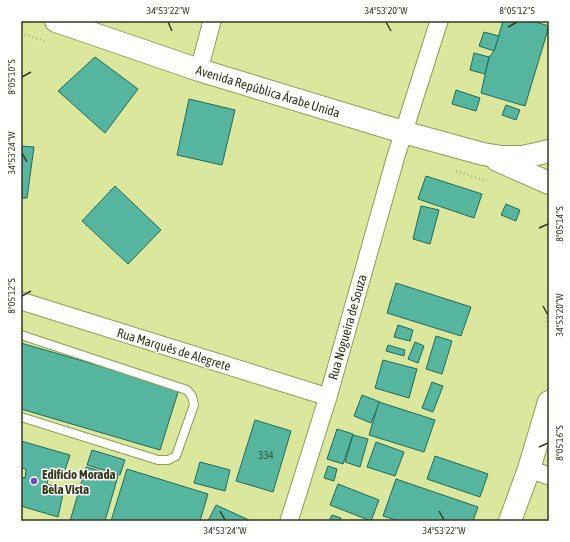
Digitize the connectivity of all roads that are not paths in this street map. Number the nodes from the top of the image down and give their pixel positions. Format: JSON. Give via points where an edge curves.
{"nodes":[{"id":1,"x":56,"y":21,"type":"edge"},
{"id":2,"x":212,"y":21,"type":"edge"},
{"id":3,"x":439,"y":21,"type":"edge"},
{"id":4,"x":199,"y":70,"type":"junction"},
{"id":5,"x":403,"y":132,"type":"junction"},
{"id":6,"x":549,"y":151,"type":"edge"},
{"id":7,"x":483,"y":154,"type":"junction"},
{"id":8,"x":549,"y":183,"type":"edge"},
{"id":9,"x":21,"y":301,"type":"edge"},
{"id":10,"x":21,"y":335,"type":"edge"},
{"id":11,"x":328,"y":397,"type":"junction"},
{"id":12,"x":549,"y":402,"type":"edge"},
{"id":13,"x":21,"y":417,"type":"edge"},
{"id":14,"x":529,"y":469,"type":"junction"},
{"id":15,"x":549,"y":476,"type":"edge"},
{"id":16,"x":289,"y":521,"type":"edge"},
{"id":17,"x":510,"y":521,"type":"edge"}],
"edges":[{"from":1,"to":4,"type":"street","name":"Avenida República Árabe Unida"},
{"from":2,"to":4,"type":"street"},
{"from":3,"to":5,"type":"street","name":"Rua Nogueira de Souza"},
{"from":4,"to":5,"type":"street","name":"Avenida República Árabe Unida"},
{"from":5,"to":7,"type":"street","name":"Avenida República Árabe Unida"},
{"from":5,"to":11,"type":"street","name":"Rua Nogueira de Souza"},
{"from":6,"to":7,"type":"street","name":"Avenida República Árabe Unida","via":[[522,157]]},
{"from":7,"to":8,"type":"street","name":"Avenida República Árabe Unida"},
{"from":9,"to":11,"type":"street","name":"Rua Marquês de Alegrete"},
{"from":10,"to":13,"type":"lane","via":[[187,390],[194,405],[176,456],[168,460],[158,460]]},
{"from":11,"to":16,"type":"street","name":"Rua Nogueira de Souza"},
{"from":12,"to":14,"type":"street"},
{"from":14,"to":15,"type":"street"},
{"from":14,"to":17,"type":"street"}]}
